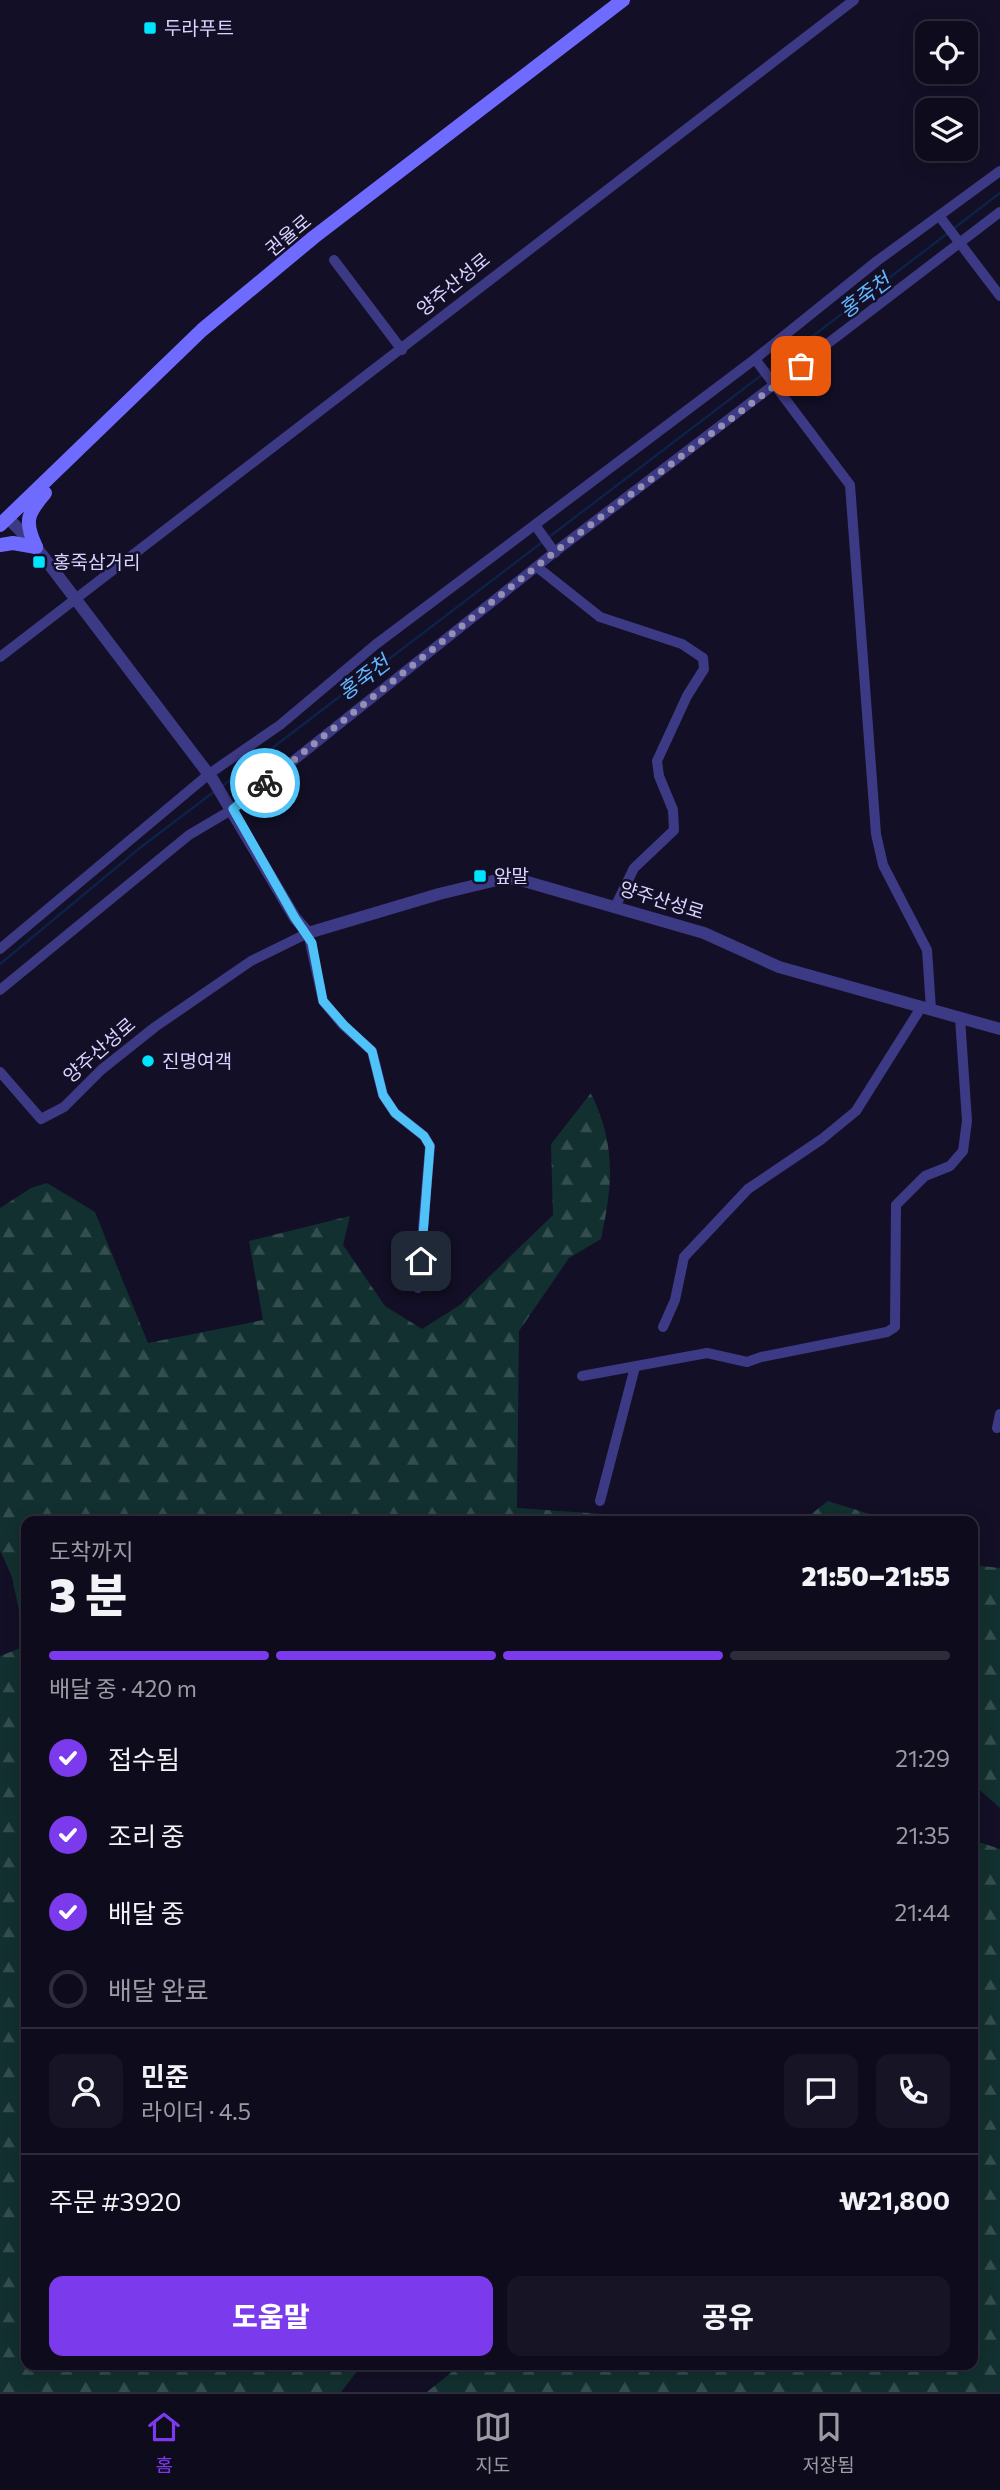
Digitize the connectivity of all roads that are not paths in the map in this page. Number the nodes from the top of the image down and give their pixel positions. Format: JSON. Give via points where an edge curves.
{"nodes":[{"id":1,"x":623,"y":0,"type":"edge"},
{"id":2,"x":854,"y":0,"type":"edge"},
{"id":3,"x":1000,"y":171,"type":"edge"},
{"id":4,"x":1000,"y":212,"type":"edge"},
{"id":5,"x":940,"y":218,"type":"junction"},
{"id":6,"x":958,"y":243,"type":"junction"},
{"id":7,"x":334,"y":260,"type":"dead end"},
{"id":8,"x":1000,"y":296,"type":"edge"},
{"id":9,"x":402,"y":350,"type":"junction"},
{"id":10,"x":755,"y":359,"type":"junction"},
{"id":11,"x":776,"y":386,"type":"junction"},
{"id":12,"x":60,"y":469,"type":"junction"},
{"id":13,"x":4,"y":521,"type":"edge"},
{"id":14,"x":535,"y":525,"type":"junction"},
{"id":15,"x":0,"y":545,"type":"edge"},
{"id":16,"x":36,"y":547,"type":"junction"},
{"id":17,"x":555,"y":552,"type":"junction"},
{"id":18,"x":537,"y":567,"type":"junction"},
{"id":19,"x":76,"y":599,"type":"junction"},
{"id":20,"x":0,"y":657,"type":"edge"},
{"id":21,"x":211,"y":777,"type":"junction"},
{"id":22,"x":233,"y":809,"type":"junction"},
{"id":23,"x":615,"y":907,"type":"junction"},
{"id":24,"x":308,"y":933,"type":"junction"},
{"id":25,"x":0,"y":949,"type":"edge"},
{"id":26,"x":0,"y":990,"type":"edge"},
{"id":27,"x":927,"y":1008,"type":"junction"},
{"id":28,"x":960,"y":1018,"type":"junction"},
{"id":29,"x":1000,"y":1029,"type":"edge"},
{"id":30,"x":0,"y":1072,"type":"edge"},
{"id":31,"x":418,"y":1288,"type":"dead end"},
{"id":32,"x":663,"y":1327,"type":"dead end"},
{"id":33,"x":635,"y":1367,"type":"junction"},
{"id":34,"x":582,"y":1376,"type":"dead end"},
{"id":35,"x":1000,"y":1415,"type":"edge"},
{"id":36,"x":997,"y":1428,"type":"dead end"},
{"id":37,"x":600,"y":1501,"type":"dead end"}],
"edges":[{"from":1,"to":12,"type":"main road","name":"권율로","via":[[314,237],[202,330]]},
{"from":2,"to":9,"type":"street","name":"양주산성로"},
{"from":3,"to":5,"type":"street"},
{"from":4,"to":6,"type":"street"},
{"from":5,"to":6,"type":"street"},
{"from":5,"to":10,"type":"street","via":[[877,261]]},
{"from":6,"to":8,"type":"street"},
{"from":6,"to":11,"type":"street"},
{"from":7,"to":9,"type":"street"},
{"from":9,"to":19,"type":"street","name":"양주산성로"},
{"from":10,"to":11,"type":"street"},
{"from":10,"to":14,"type":"street"},
{"from":11,"to":17,"type":"street"},
{"from":11,"to":27,"type":"street","via":[[850,485],[876,834],[883,865],[928,950]]},
{"from":12,"to":13,"type":"main road","name":"권율로"},
{"from":12,"to":16,"type":"main road","via":[[30,511],[28,530]]},
{"from":13,"to":16,"type":"street"},
{"from":14,"to":17,"type":"street"},
{"from":14,"to":21,"type":"street","via":[[375,645]]},
{"from":15,"to":16,"type":"main road"},
{"from":16,"to":19,"type":"street"},
{"from":17,"to":18,"type":"street"},
{"from":18,"to":22,"type":"street"},
{"from":18,"to":23,"type":"street","via":[[600,617],[682,644],[703,658],[704,669],[657,761],[673,810],[674,830],[634,868]]},
{"from":19,"to":20,"type":"street","name":"양주산성로"},
{"from":19,"to":21,"type":"street"},
{"from":21,"to":22,"type":"street"},
{"from":21,"to":25,"type":"street"},
{"from":22,"to":24,"type":"street"},
{"from":22,"to":26,"type":"street","via":[[189,835]]},
{"from":23,"to":24,"type":"street","name":"양주산성로","via":[[500,879]]},
{"from":23,"to":27,"type":"street","name":"양주산성로","via":[[704,933],[779,967]]},
{"from":24,"to":30,"type":"street","name":"양주산성로","via":[[251,961],[155,1027],[101,1070],[64,1108],[41,1119]]},
{"from":24,"to":31,"type":"street","via":[[323,1001],[372,1051],[383,1095],[430,1146]]},
{"from":27,"to":28,"type":"street","name":"양주산성로"},
{"from":27,"to":32,"type":"street","via":[[856,1111],[748,1189],[684,1257],[675,1300]]},
{"from":28,"to":29,"type":"street","name":"양주산성로"},
{"from":28,"to":33,"type":"street","via":[[967,1121],[963,1151],[950,1166],[925,1176],[896,1205],[895,1327],[747,1362],[706,1353]]},
{"from":33,"to":34,"type":"street"},
{"from":33,"to":37,"type":"street"},
{"from":35,"to":36,"type":"street"}]}
